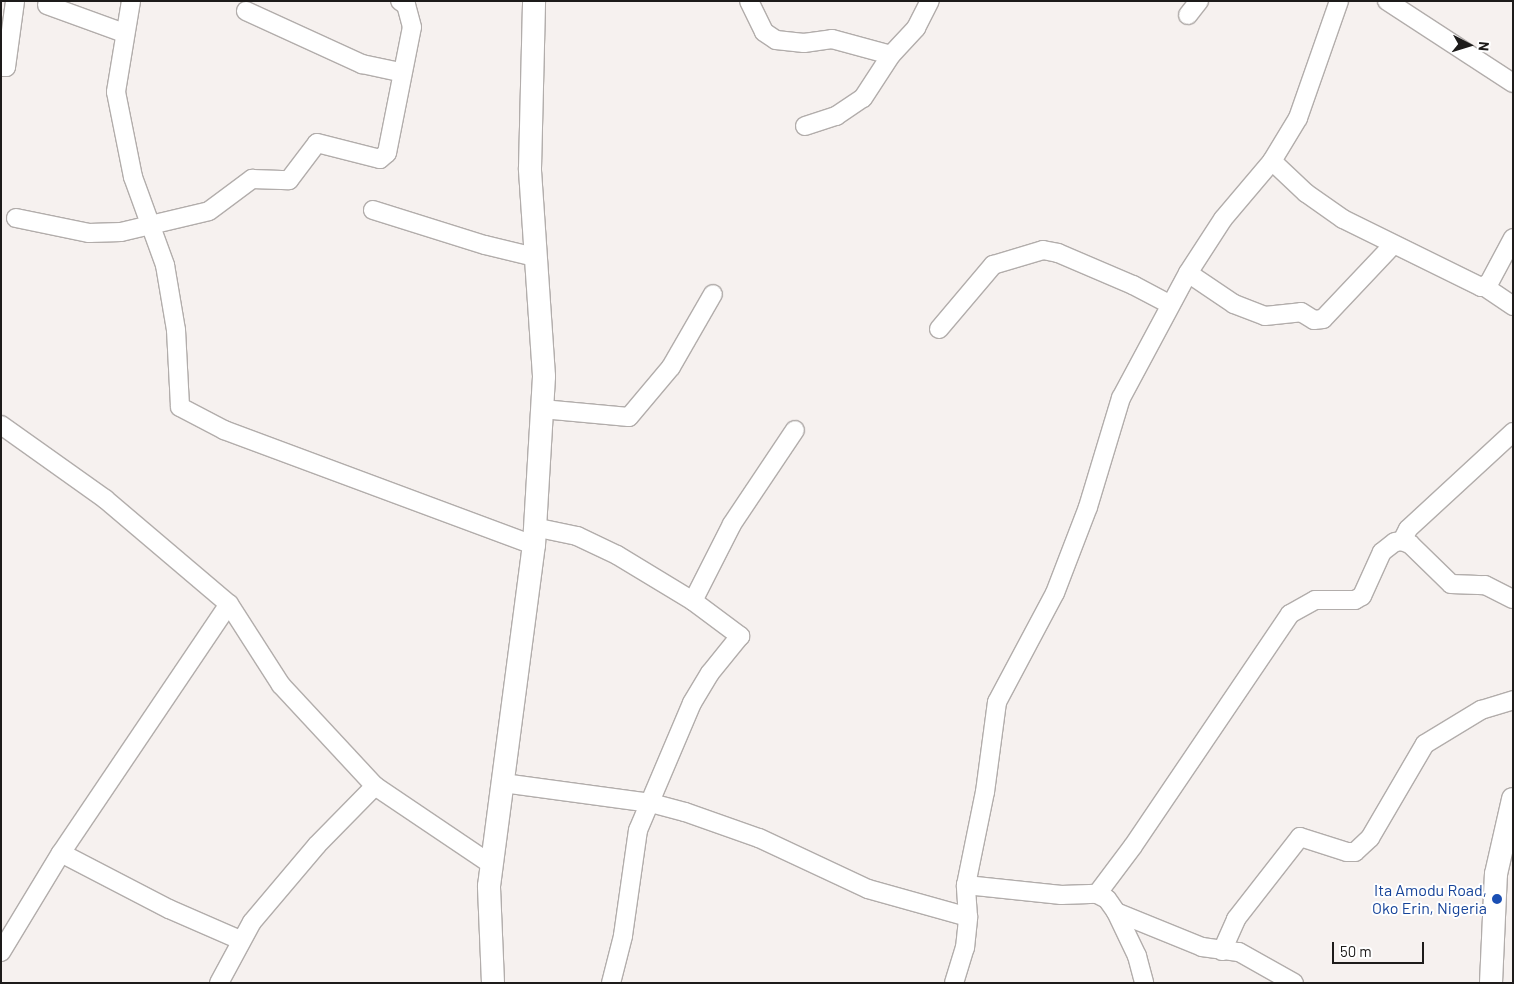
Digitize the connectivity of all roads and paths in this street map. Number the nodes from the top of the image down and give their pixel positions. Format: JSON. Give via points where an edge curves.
{"nodes":[{"id":1,"x":15,"y":1,"type":"edge"},
{"id":2,"x":131,"y":1,"type":"edge"},
{"id":3,"x":400,"y":1,"type":"edge"},
{"id":4,"x":534,"y":1,"type":"edge"},
{"id":5,"x":749,"y":1,"type":"edge"},
{"id":6,"x":930,"y":1,"type":"edge"},
{"id":7,"x":1199,"y":1,"type":"edge"},
{"id":8,"x":1338,"y":1,"type":"edge"},
{"id":9,"x":1388,"y":1,"type":"edge"},
{"id":10,"x":47,"y":5,"type":"dead end"},
{"id":11,"x":246,"y":11,"type":"dead end"},
{"id":12,"x":1188,"y":15,"type":"dead end"},
{"id":13,"x":124,"y":33,"type":"junction"},
{"id":14,"x":891,"y":55,"type":"junction"},
{"id":15,"x":1,"y":67,"type":"edge"},
{"id":16,"x":400,"y":72,"type":"junction"},
{"id":17,"x":1513,"y":83,"type":"edge"},
{"id":18,"x":805,"y":126,"type":"dead end"},
{"id":19,"x":1272,"y":161,"type":"junction"},
{"id":20,"x":373,"y":210,"type":"dead end"},
{"id":21,"x":16,"y":218,"type":"dead end"},
{"id":22,"x":151,"y":226,"type":"junction"},
{"id":23,"x":1513,"y":238,"type":"edge"},
{"id":24,"x":1393,"y":245,"type":"junction"},
{"id":25,"x":535,"y":257,"type":"junction"},
{"id":26,"x":1188,"y":273,"type":"junction"},
{"id":27,"x":1485,"y":287,"type":"junction"},
{"id":28,"x":713,"y":294,"type":"dead end"},
{"id":29,"x":1168,"y":304,"type":"junction"},
{"id":30,"x":1513,"y":306,"type":"edge"},
{"id":31,"x":939,"y":329,"type":"dead end"},
{"id":32,"x":542,"y":409,"type":"junction"},
{"id":33,"x":1,"y":425,"type":"edge"},
{"id":34,"x":796,"y":430,"type":"dead end"},
{"id":35,"x":1513,"y":432,"type":"edge"},
{"id":36,"x":534,"y":536,"type":"junction"},
{"id":37,"x":1402,"y":541,"type":"junction"},
{"id":38,"x":1513,"y":598,"type":"edge"},
{"id":39,"x":693,"y":601,"type":"junction"},
{"id":40,"x":229,"y":604,"type":"junction"},
{"id":41,"x":1513,"y":700,"type":"edge"},
{"id":42,"x":503,"y":783,"type":"junction"},
{"id":43,"x":375,"y":786,"type":"junction"},
{"id":44,"x":1513,"y":798,"type":"edge"},
{"id":45,"x":651,"y":803,"type":"junction"},
{"id":46,"x":61,"y":853,"type":"junction"},
{"id":47,"x":492,"y":864,"type":"junction"},
{"id":48,"x":966,"y":885,"type":"junction"},
{"id":49,"x":1097,"y":894,"type":"junction"},
{"id":50,"x":1116,"y":912,"type":"junction"},
{"id":51,"x":968,"y":917,"type":"junction"},
{"id":52,"x":240,"y":940,"type":"junction"},
{"id":53,"x":1222,"y":951,"type":"junction"},
{"id":54,"x":1,"y":952,"type":"edge"},
{"id":55,"x":219,"y":983,"type":"edge"},
{"id":56,"x":493,"y":983,"type":"edge"},
{"id":57,"x":611,"y":983,"type":"edge"},
{"id":58,"x":954,"y":983,"type":"edge"},
{"id":59,"x":1144,"y":983,"type":"edge"},
{"id":60,"x":1294,"y":983,"type":"edge"},
{"id":61,"x":1491,"y":983,"type":"edge"}],
"edges":[{"from":1,"to":15,"type":"street","via":[[6,67]]},
{"from":2,"to":13,"type":"street"},
{"from":3,"to":16,"type":"street","via":[[406,5],[412,26]]},
{"from":4,"to":25,"type":"main road","via":[[529,107]]},
{"from":5,"to":14,"type":"street","via":[[764,32],[776,40],[804,43],[832,39]]},
{"from":6,"to":14,"type":"street","via":[[916,28]]},
{"from":7,"to":12,"type":"street"},
{"from":8,"to":19,"type":"street","via":[[1298,118]]},
{"from":9,"to":17,"type":"street"},
{"from":10,"to":13,"type":"street"},
{"from":11,"to":16,"type":"street","via":[[362,64]]},
{"from":13,"to":22,"type":"street","via":[[116,92],[133,177]]},
{"from":14,"to":18,"type":"street","via":[[863,98],[836,116]]},
{"from":16,"to":22,"type":"street","via":[[387,153],[380,159],[317,143],[292,179],[252,179],[209,210]]},
{"from":19,"to":24,"type":"street","via":[[1306,193],[1343,219]]},
{"from":19,"to":26,"type":"street","via":[[1223,219]]},
{"from":20,"to":25,"type":"street"},
{"from":21,"to":22,"type":"street","via":[[88,233],[121,232]]},
{"from":22,"to":36,"type":"street","via":[[165,265],[176,330],[177,402],[184,411],[224,430]]},
{"from":23,"to":27,"type":"street"},
{"from":24,"to":26,"type":"street","via":[[1323,319],[1314,320],[1301,312],[1265,316],[1234,304]]},
{"from":24,"to":27,"type":"street"},
{"from":25,"to":32,"type":"main road","via":[[544,376]]},
{"from":26,"to":29,"type":"street"},
{"from":27,"to":30,"type":"street"},
{"from":28,"to":32,"type":"street","via":[[671,367],[630,417]]},
{"from":29,"to":31,"type":"street","via":[[1133,285],[1058,253],[1043,250],[993,265]]},
{"from":29,"to":48,"type":"street","via":[[1121,398],[1088,507],[1054,593],[997,702],[985,792]]},
{"from":32,"to":36,"type":"main road"},
{"from":33,"to":40,"type":"street","via":[[105,499]]},
{"from":34,"to":39,"type":"street","via":[[732,524]]},
{"from":35,"to":37,"type":"street","via":[[1408,529]]},
{"from":36,"to":39,"type":"street","via":[[577,536]]},
{"from":36,"to":42,"type":"main road"},
{"from":37,"to":38,"type":"street","via":[[1410,544],[1451,584],[1485,585]]},
{"from":37,"to":49,"type":"street","via":[[1382,552],[1362,596],[1355,600],[1315,600],[1290,614],[1134,846]]},
{"from":39,"to":45,"type":"street","via":[[740,636],[692,703]]},
{"from":40,"to":43,"type":"street","via":[[281,685]]},
{"from":40,"to":46,"type":"street"},
{"from":41,"to":53,"type":"street","via":[[1481,710],[1426,744],[1370,838],[1355,852],[1300,837],[1236,918]]},
{"from":42,"to":45,"type":"street"},
{"from":42,"to":47,"type":"main road"},
{"from":43,"to":47,"type":"street"},
{"from":43,"to":52,"type":"street","via":[[317,845]]},
{"from":44,"to":61,"type":"main road","via":[[1496,874]]},
{"from":45,"to":51,"type":"street","via":[[759,838],[868,889]]},
{"from":45,"to":57,"type":"street","via":[[635,844],[637,850],[625,926]]},
{"from":46,"to":52,"type":"street","via":[[169,909]]},
{"from":46,"to":54,"type":"street"},
{"from":47,"to":56,"type":"main road","via":[[489,886]]},
{"from":48,"to":49,"type":"street","via":[[1061,896]]},
{"from":48,"to":51,"type":"street"},
{"from":49,"to":50,"type":"street","via":[[1107,899]]},
{"from":50,"to":53,"type":"street","via":[[1202,947]]},
{"from":50,"to":59,"type":"street","via":[[1137,956]]},
{"from":51,"to":58,"type":"street","via":[[965,948]]},
{"from":52,"to":55,"type":"street"},
{"from":53,"to":60,"type":"street","via":[[1239,952]]}]}
